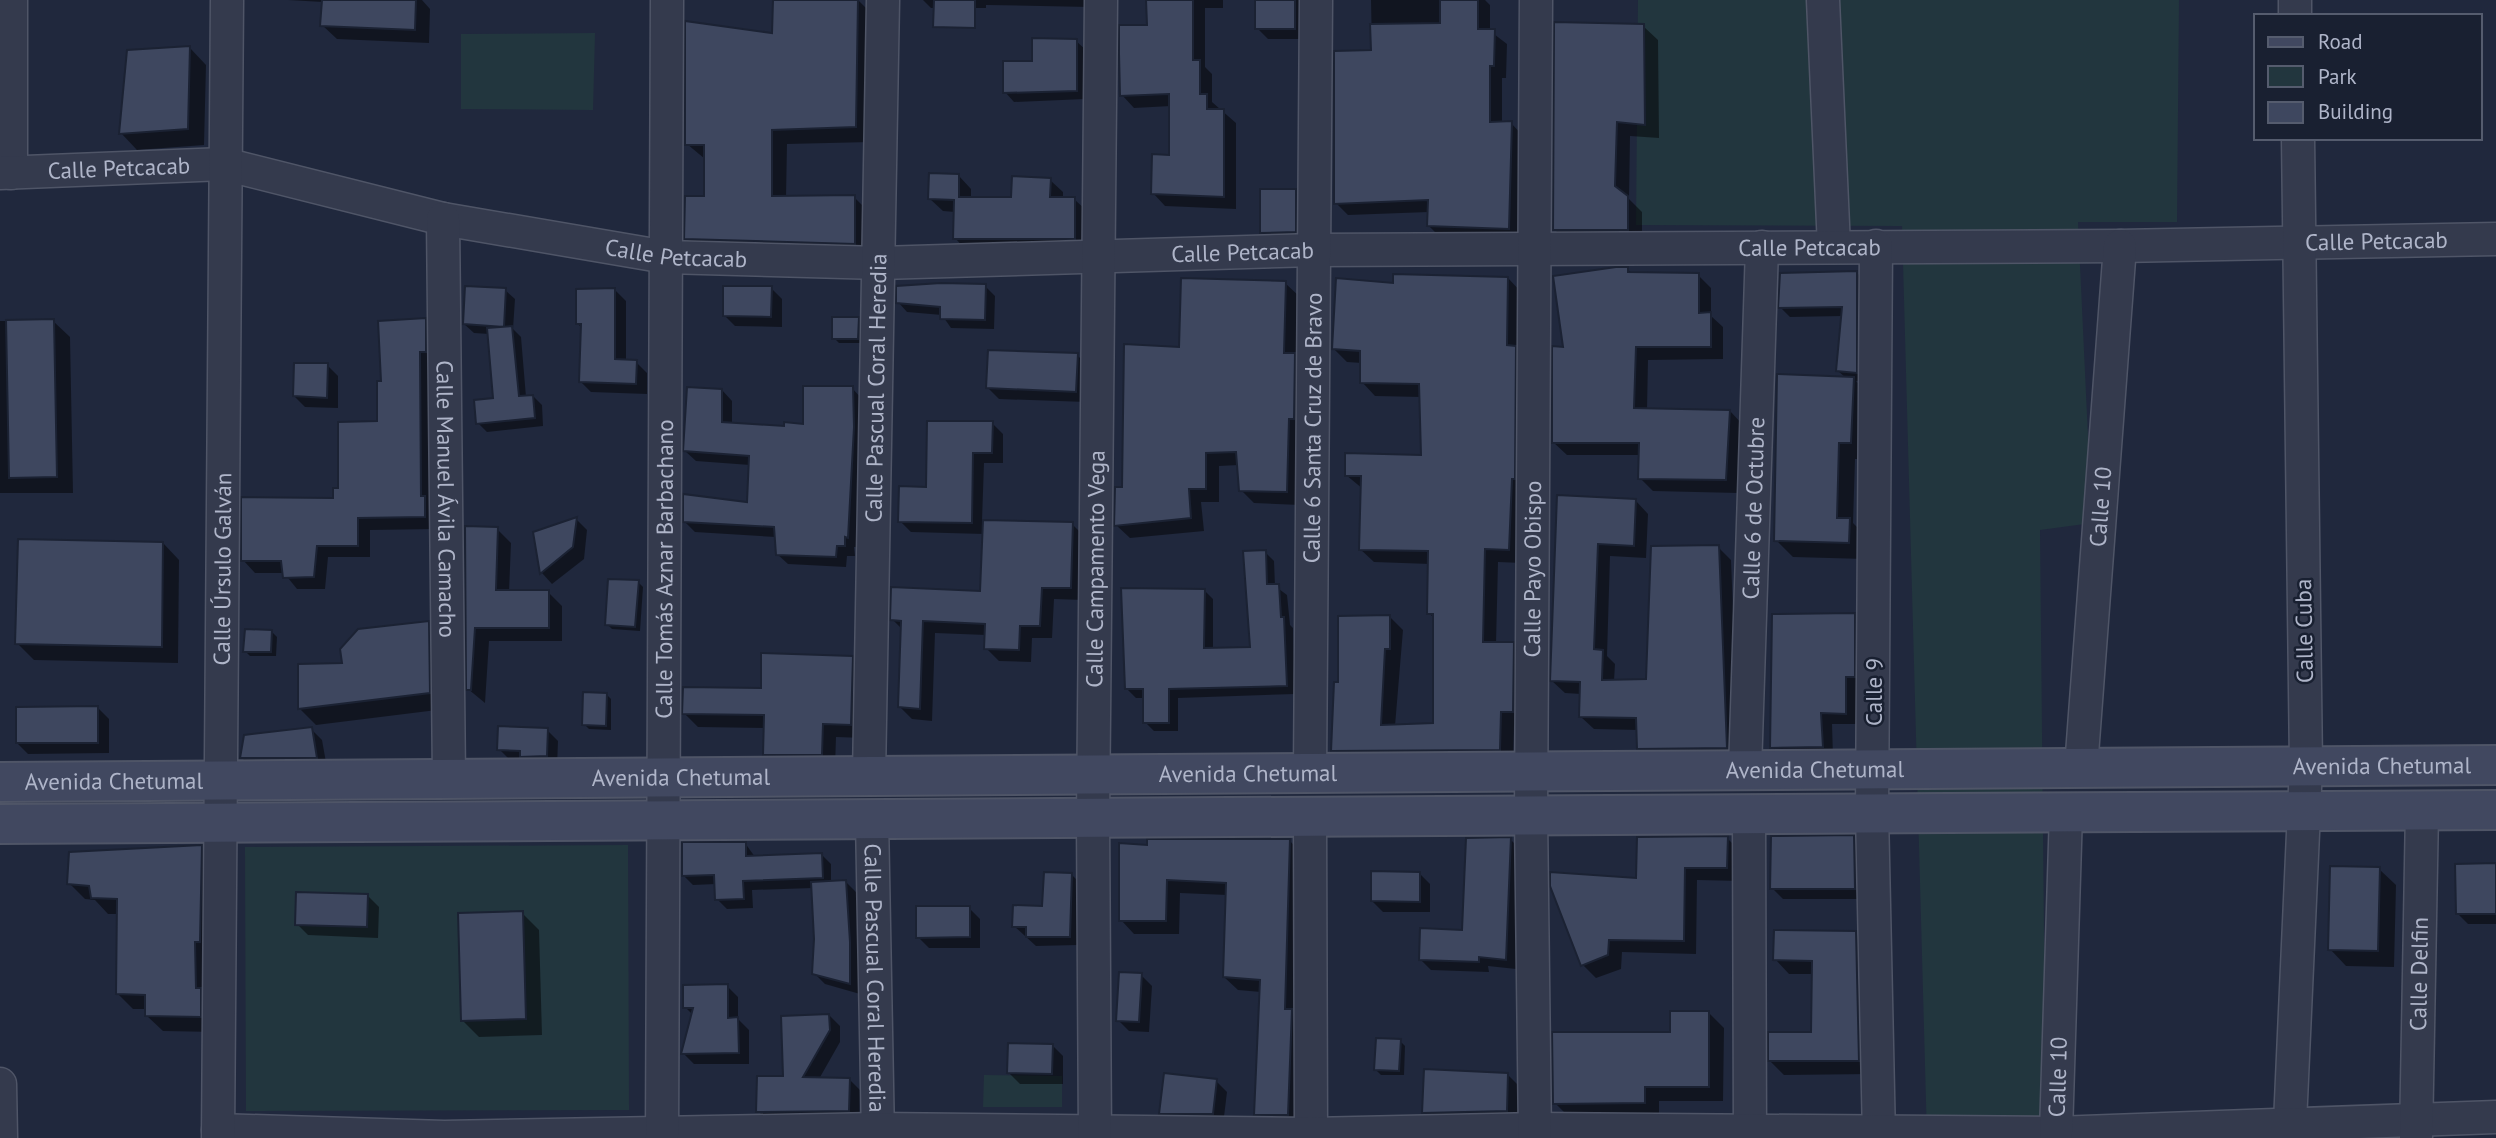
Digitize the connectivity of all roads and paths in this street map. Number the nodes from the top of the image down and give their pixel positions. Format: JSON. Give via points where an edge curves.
{"nodes":[{"id":1,"x":11,"y":0,"type":"edge"},
{"id":2,"x":227,"y":0,"type":"edge"},
{"id":3,"x":667,"y":0,"type":"edge"},
{"id":4,"x":883,"y":0,"type":"edge"},
{"id":5,"x":1101,"y":0,"type":"edge"},
{"id":6,"x":1316,"y":0,"type":"edge"},
{"id":7,"x":1536,"y":0,"type":"edge"},
{"id":8,"x":1823,"y":0,"type":"edge"},
{"id":9,"x":2298,"y":140,"type":"edge"},
{"id":10,"x":225,"y":164,"type":"junction"},
{"id":11,"x":6,"y":173,"type":"edge"},
{"id":12,"x":443,"y":219,"type":"junction"},
{"id":13,"x":2496,"y":240,"type":"edge"},
{"id":14,"x":2301,"y":243,"type":"junction"},
{"id":15,"x":1875,"y":246,"type":"junction"},
{"id":16,"x":2120,"y":246,"type":"junction"},
{"id":17,"x":1762,"y":247,"type":"junction"},
{"id":18,"x":1834,"y":247,"type":"junction"},
{"id":19,"x":1315,"y":250,"type":"junction"},
{"id":20,"x":1535,"y":250,"type":"junction"},
{"id":21,"x":1098,"y":255,"type":"junction"},
{"id":22,"x":666,"y":257,"type":"junction"},
{"id":23,"x":880,"y":263,"type":"junction"},
{"id":24,"x":2496,"y":765,"type":"edge"},
{"id":25,"x":2306,"y":766,"type":"junction"},
{"id":26,"x":2081,"y":768,"type":"junction"},
{"id":27,"x":1874,"y":769,"type":"junction"},
{"id":28,"x":1745,"y":770,"type":"junction"},
{"id":29,"x":1533,"y":771,"type":"junction"},
{"id":30,"x":1310,"y":773,"type":"junction"},
{"id":31,"x":1094,"y":774,"type":"junction"},
{"id":32,"x":869,"y":776,"type":"junction"},
{"id":33,"x":663,"y":777,"type":"junction"},
{"id":34,"x":449,"y":779,"type":"junction"},
{"id":35,"x":219,"y":780,"type":"junction"},
{"id":36,"x":0,"y":782,"type":"edge"},
{"id":37,"x":2422,"y":810,"type":"junction"},
{"id":38,"x":2496,"y":810,"type":"edge"},
{"id":39,"x":2304,"y":811,"type":"junction"},
{"id":40,"x":2066,"y":812,"type":"junction"},
{"id":41,"x":1871,"y":813,"type":"junction"},
{"id":42,"x":1749,"y":814,"type":"junction"},
{"id":43,"x":1531,"y":815,"type":"junction"},
{"id":44,"x":1310,"y":816,"type":"junction"},
{"id":45,"x":1093,"y":818,"type":"junction"},
{"id":46,"x":872,"y":819,"type":"junction"},
{"id":47,"x":663,"y":820,"type":"junction"},
{"id":48,"x":219,"y":823,"type":"junction"},
{"id":49,"x":0,"y":824,"type":"edge"},
{"id":50,"x":0,"y":1084,"type":"edge"},
{"id":51,"x":2496,"y":1116,"type":"edge"},
{"id":52,"x":2290,"y":1123,"type":"junction"},
{"id":53,"x":2416,"y":1128,"type":"edge"},
{"id":54,"x":878,"y":1133,"type":"edge"},
{"id":55,"x":2056,"y":1133,"type":"junction"},
{"id":56,"x":218,"y":1134,"type":"edge"},
{"id":57,"x":1535,"y":1134,"type":"edge"},
{"id":58,"x":662,"y":1135,"type":"edge"},
{"id":59,"x":1095,"y":1135,"type":"edge"},
{"id":60,"x":1750,"y":1135,"type":"edge"},
{"id":61,"x":1880,"y":1135,"type":"edge"},
{"id":62,"x":1311,"y":1136,"type":"edge"},
{"id":63,"x":1,"y":1138,"type":"edge"},
{"id":64,"x":444,"y":1138,"type":"edge"}],
"edges":[{"from":1,"to":11,"type":"street"},
{"from":2,"to":10,"type":"street","name":"Calle Úrsulo Galván"},
{"from":3,"to":22,"type":"street","name":"Calle Tomás Aznar Barbachano"},
{"from":4,"to":23,"type":"street","name":"Calle Pascual Coral Heredia"},
{"from":5,"to":21,"type":"street","name":"Calle Campamento Vega"},
{"from":6,"to":19,"type":"street","name":"Calle 6 Santa Cruz de Bravo"},
{"from":7,"to":20,"type":"street","name":"Calle Payo Obispo"},
{"from":8,"to":18,"type":"street"},
{"from":9,"to":14,"type":"street","name":"Calle Cuba"},
{"from":10,"to":11,"type":"street","name":"Calle Petcacab"},
{"from":10,"to":12,"type":"street","name":"Calle Petcacab"},
{"from":10,"to":35,"type":"street","name":"Calle Úrsulo Galván"},
{"from":12,"to":22,"type":"street","name":"Calle Petcacab"},
{"from":12,"to":34,"type":"street","name":"Calle Manuel Ávila Camacho"},
{"from":13,"to":14,"type":"street","name":"Calle Petcacab"},
{"from":14,"to":16,"type":"street","name":"Calle Petcacab"},
{"from":14,"to":25,"type":"street","name":"Calle Cuba"},
{"from":15,"to":16,"type":"street","name":"Calle Petcacab"},
{"from":15,"to":18,"type":"street","name":"Calle Petcacab"},
{"from":15,"to":27,"type":"street","name":"Calle 9"},
{"from":16,"to":26,"type":"street","name":"Calle 10"},
{"from":17,"to":18,"type":"street","name":"Calle Petcacab"},
{"from":17,"to":20,"type":"street","name":"Calle Petcacab"},
{"from":17,"to":28,"type":"street","name":"Calle 6 de Octubre"},
{"from":19,"to":20,"type":"street","name":"Calle Petcacab"},
{"from":19,"to":21,"type":"street","name":"Calle Petcacab"},
{"from":19,"to":30,"type":"street","name":"Calle 6 Santa Cruz de Bravo"},
{"from":20,"to":29,"type":"street","name":"Calle Payo Obispo"},
{"from":21,"to":23,"type":"street","name":"Calle Petcacab"},
{"from":21,"to":31,"type":"street","name":"Calle Campamento Vega"},
{"from":22,"to":23,"type":"street","name":"Calle Petcacab"},
{"from":22,"to":33,"type":"street","name":"Calle Tomás Aznar Barbachano"},
{"from":23,"to":32,"type":"street","name":"Calle Pascual Coral Heredia"},
{"from":24,"to":25,"type":"main road","name":"Avenida Chetumal"},
{"from":25,"to":26,"type":"main road","name":"Avenida Chetumal"},
{"from":25,"to":39,"type":"street","name":"Calle Cuba"},
{"from":26,"to":27,"type":"main road","name":"Avenida Chetumal"},
{"from":27,"to":28,"type":"main road","name":"Avenida Chetumal"},
{"from":27,"to":41,"type":"street","name":"Calle 9"},
{"from":28,"to":29,"type":"main road","name":"Avenida Chetumal"},
{"from":29,"to":30,"type":"main road","name":"Avenida Chetumal"},
{"from":29,"to":43,"type":"street","name":"Calle Payo Obispo"},
{"from":30,"to":31,"type":"main road","name":"Avenida Chetumal"},
{"from":31,"to":32,"type":"main road","name":"Avenida Chetumal"},
{"from":31,"to":45,"type":"street","name":"Calle Campamento Vega"},
{"from":32,"to":33,"type":"main road","name":"Avenida Chetumal"},
{"from":33,"to":34,"type":"main road","name":"Avenida Chetumal"},
{"from":33,"to":47,"type":"street","name":"Calle Tomás Aznar Barbachano"},
{"from":34,"to":35,"type":"main road","name":"Avenida Chetumal"},
{"from":35,"to":36,"type":"main road","name":"Avenida Chetumal"},
{"from":35,"to":48,"type":"street","name":"Calle Úrsulo Galván"},
{"from":37,"to":38,"type":"main road","name":"Avenida Chetumal"},
{"from":37,"to":39,"type":"main road","name":"Avenida Chetumal"},
{"from":37,"to":53,"type":"street","name":"Calle Delfin"},
{"from":39,"to":40,"type":"main road","name":"Avenida Chetumal"},
{"from":39,"to":52,"type":"street","name":"Calle Cuba"},
{"from":40,"to":41,"type":"main road","name":"Avenida Chetumal"},
{"from":40,"to":55,"type":"street","name":"Calle 10"},
{"from":41,"to":42,"type":"main road","name":"Avenida Chetumal"},
{"from":41,"to":61,"type":"street","name":"Calle 9"},
{"from":42,"to":43,"type":"main road","name":"Avenida Chetumal"},
{"from":42,"to":60,"type":"street"},
{"from":43,"to":44,"type":"main road","name":"Avenida Chetumal"},
{"from":43,"to":57,"type":"street","name":"Calle Payo Obispo"},
{"from":44,"to":45,"type":"main road","name":"Avenida Chetumal"},
{"from":44,"to":62,"type":"street"},
{"from":45,"to":46,"type":"main road","name":"Avenida Chetumal"},
{"from":45,"to":59,"type":"street","name":"Calle Campamento Vega"},
{"from":46,"to":47,"type":"main road","name":"Avenida Chetumal"},
{"from":46,"to":54,"type":"street","name":"Calle Pascual Coral Heredia"},
{"from":47,"to":48,"type":"main road","name":"Avenida Chetumal"},
{"from":47,"to":58,"type":"street","name":"Calle Tomás Aznar Barbachano"},
{"from":48,"to":49,"type":"main road","name":"Avenida Chetumal"},
{"from":48,"to":56,"type":"street","name":"Calle Úrsulo Galván"},
{"from":50,"to":63,"type":"street"},
{"from":51,"to":53,"type":"street"},
{"from":52,"to":53,"type":"street"},
{"from":52,"to":55,"type":"street"},
{"from":54,"to":58,"type":"street"},
{"from":54,"to":59,"type":"street"},
{"from":55,"to":61,"type":"street"},
{"from":56,"to":64,"type":"street"},
{"from":57,"to":60,"type":"street"},
{"from":57,"to":62,"type":"street"},
{"from":58,"to":64,"type":"street"},
{"from":59,"to":62,"type":"street"},
{"from":60,"to":61,"type":"street"}]}
